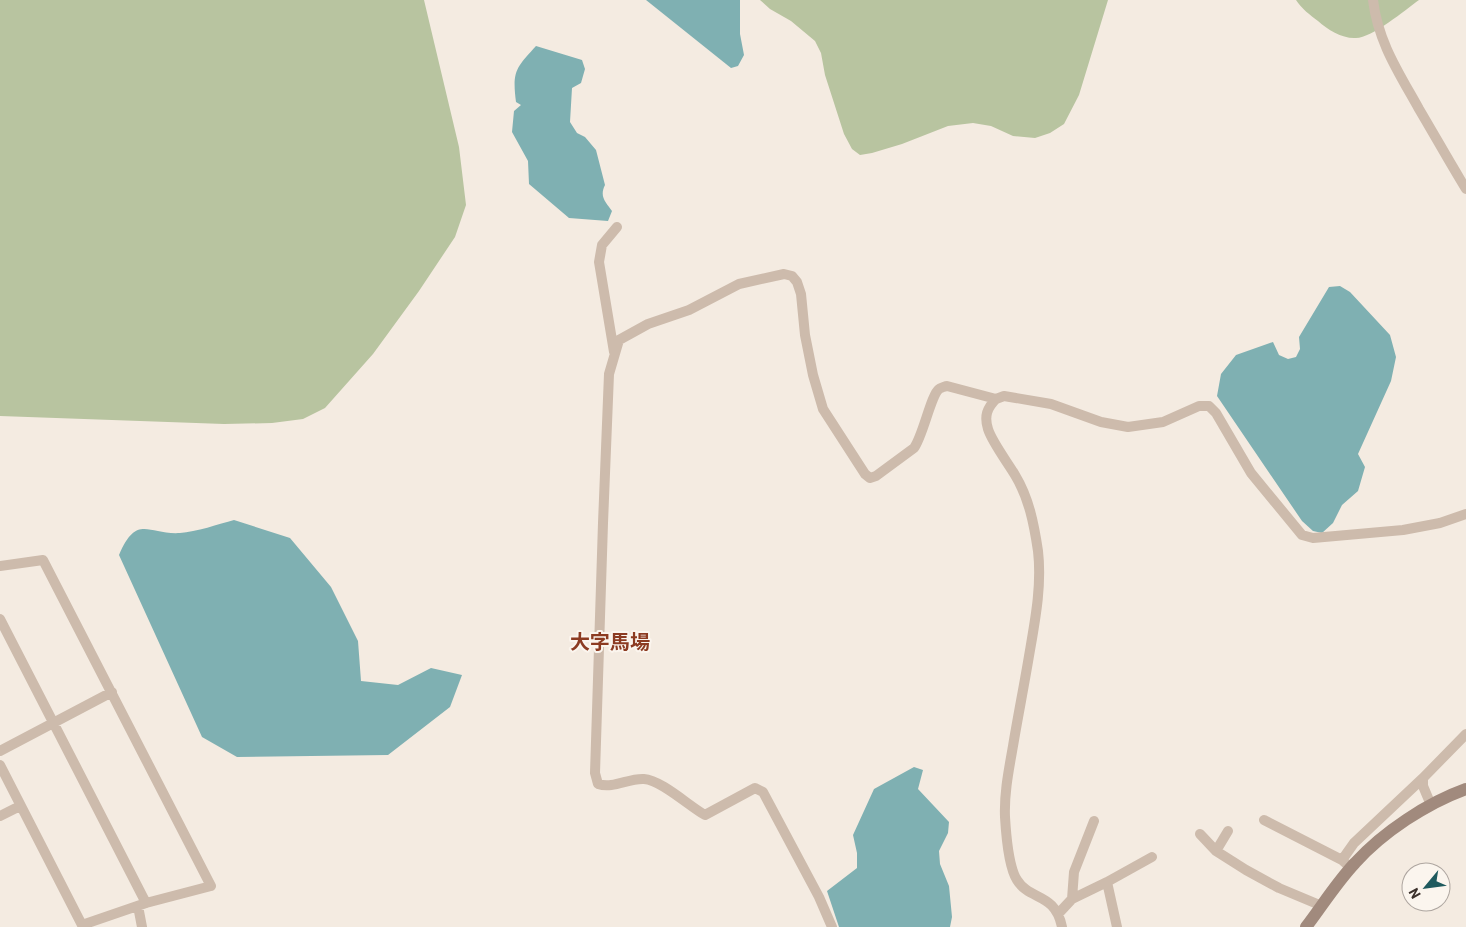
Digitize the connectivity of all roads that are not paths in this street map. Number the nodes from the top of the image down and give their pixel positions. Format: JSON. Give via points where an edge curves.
{"nodes":[{"id":1,"x":1373,"y":0,"type":"edge"},
{"id":2,"x":1466,"y":190,"type":"edge"},
{"id":3,"x":617,"y":227,"type":"dead end"},
{"id":4,"x":615,"y":356,"type":"junction"},
{"id":5,"x":996,"y":399,"type":"junction"},
{"id":6,"x":1466,"y":514,"type":"edge"},
{"id":7,"x":0,"y":566,"type":"edge"},
{"id":8,"x":0,"y":619,"type":"edge"},
{"id":9,"x":112,"y":692,"type":"junction"},
{"id":10,"x":53,"y":723,"type":"junction"},
{"id":11,"x":1466,"y":734,"type":"edge"},
{"id":12,"x":0,"y":750,"type":"edge"},
{"id":13,"x":0,"y":765,"type":"edge"},
{"id":14,"x":1423,"y":778,"type":"junction"},
{"id":15,"x":1466,"y":789,"type":"edge"},
{"id":16,"x":1431,"y":805,"type":"junction"},
{"id":17,"x":20,"y":806,"type":"junction"},
{"id":18,"x":0,"y":816,"type":"edge"},
{"id":19,"x":1264,"y":820,"type":"dead end"},
{"id":20,"x":1094,"y":821,"type":"dead end"},
{"id":21,"x":1228,"y":831,"type":"dead end"},
{"id":22,"x":1200,"y":834,"type":"dead end"},
{"id":23,"x":1216,"y":851,"type":"junction"},
{"id":24,"x":1152,"y":857,"type":"dead end"},
{"id":25,"x":1346,"y":864,"type":"junction"},
{"id":26,"x":1107,"y":882,"type":"junction"},
{"id":27,"x":1072,"y":899,"type":"junction"},
{"id":28,"x":142,"y":905,"type":"junction"},
{"id":29,"x":1322,"y":906,"type":"junction"},
{"id":30,"x":1058,"y":914,"type":"junction"},
{"id":31,"x":142,"y":927,"type":"edge"},
{"id":32,"x":832,"y":927,"type":"edge"},
{"id":33,"x":1062,"y":927,"type":"edge"},
{"id":34,"x":1117,"y":927,"type":"edge"},
{"id":35,"x":1306,"y":927,"type":"edge"}],
"edges":[{"from":1,"to":2,"type":"street","via":[[1375,17],[1390,57]]},
{"from":3,"to":4,"type":"street","via":[[602,244],[600,262]]},
{"from":4,"to":5,"type":"street","via":[[619,340],[648,324],[689,310],[739,284],[784,274],[792,276],[801,294],[813,375],[823,409],[870,478],[914,448],[940,388],[947,386]]},
{"from":4,"to":32,"type":"street","via":[[609,374],[603,513],[595,773],[598,784],[606,787],[641,779],[653,780],[705,815],[755,788],[763,792]]},
{"from":5,"to":6,"type":"street","via":[[1004,396],[1051,404],[1101,422],[1128,427],[1163,422],[1199,406],[1210,406],[1251,473],[1302,535],[1313,538],[1403,530]]},
{"from":5,"to":30,"type":"street","via":[[988,406],[988,430],[1026,498],[1040,565],[1037,612],[1006,786],[1005,818],[1016,880],[1041,896]]},
{"from":7,"to":9,"type":"street","via":[[43,560]]},
{"from":8,"to":10,"type":"street"},
{"from":9,"to":10,"type":"street"},
{"from":9,"to":28,"type":"street","via":[[211,886]]},
{"from":10,"to":12,"type":"street"},
{"from":10,"to":28,"type":"street"},
{"from":11,"to":14,"type":"street"},
{"from":13,"to":17,"type":"street"},
{"from":14,"to":16,"type":"street"},
{"from":14,"to":25,"type":"street","via":[[1354,842]]},
{"from":15,"to":16,"type":"main road"},
{"from":16,"to":25,"type":"main road"},
{"from":17,"to":18,"type":"street"},
{"from":17,"to":28,"type":"street","via":[[82,925]]},
{"from":19,"to":25,"type":"street"},
{"from":20,"to":27,"type":"street","via":[[1074,872]]},
{"from":21,"to":23,"type":"street"},
{"from":22,"to":23,"type":"street"},
{"from":23,"to":29,"type":"street","via":[[1278,888]]},
{"from":24,"to":26,"type":"street"},
{"from":25,"to":29,"type":"main road"},
{"from":26,"to":27,"type":"street"},
{"from":26,"to":34,"type":"street"},
{"from":27,"to":30,"type":"street"},
{"from":28,"to":31,"type":"street"},
{"from":29,"to":35,"type":"main road"},
{"from":30,"to":33,"type":"street"}]}
